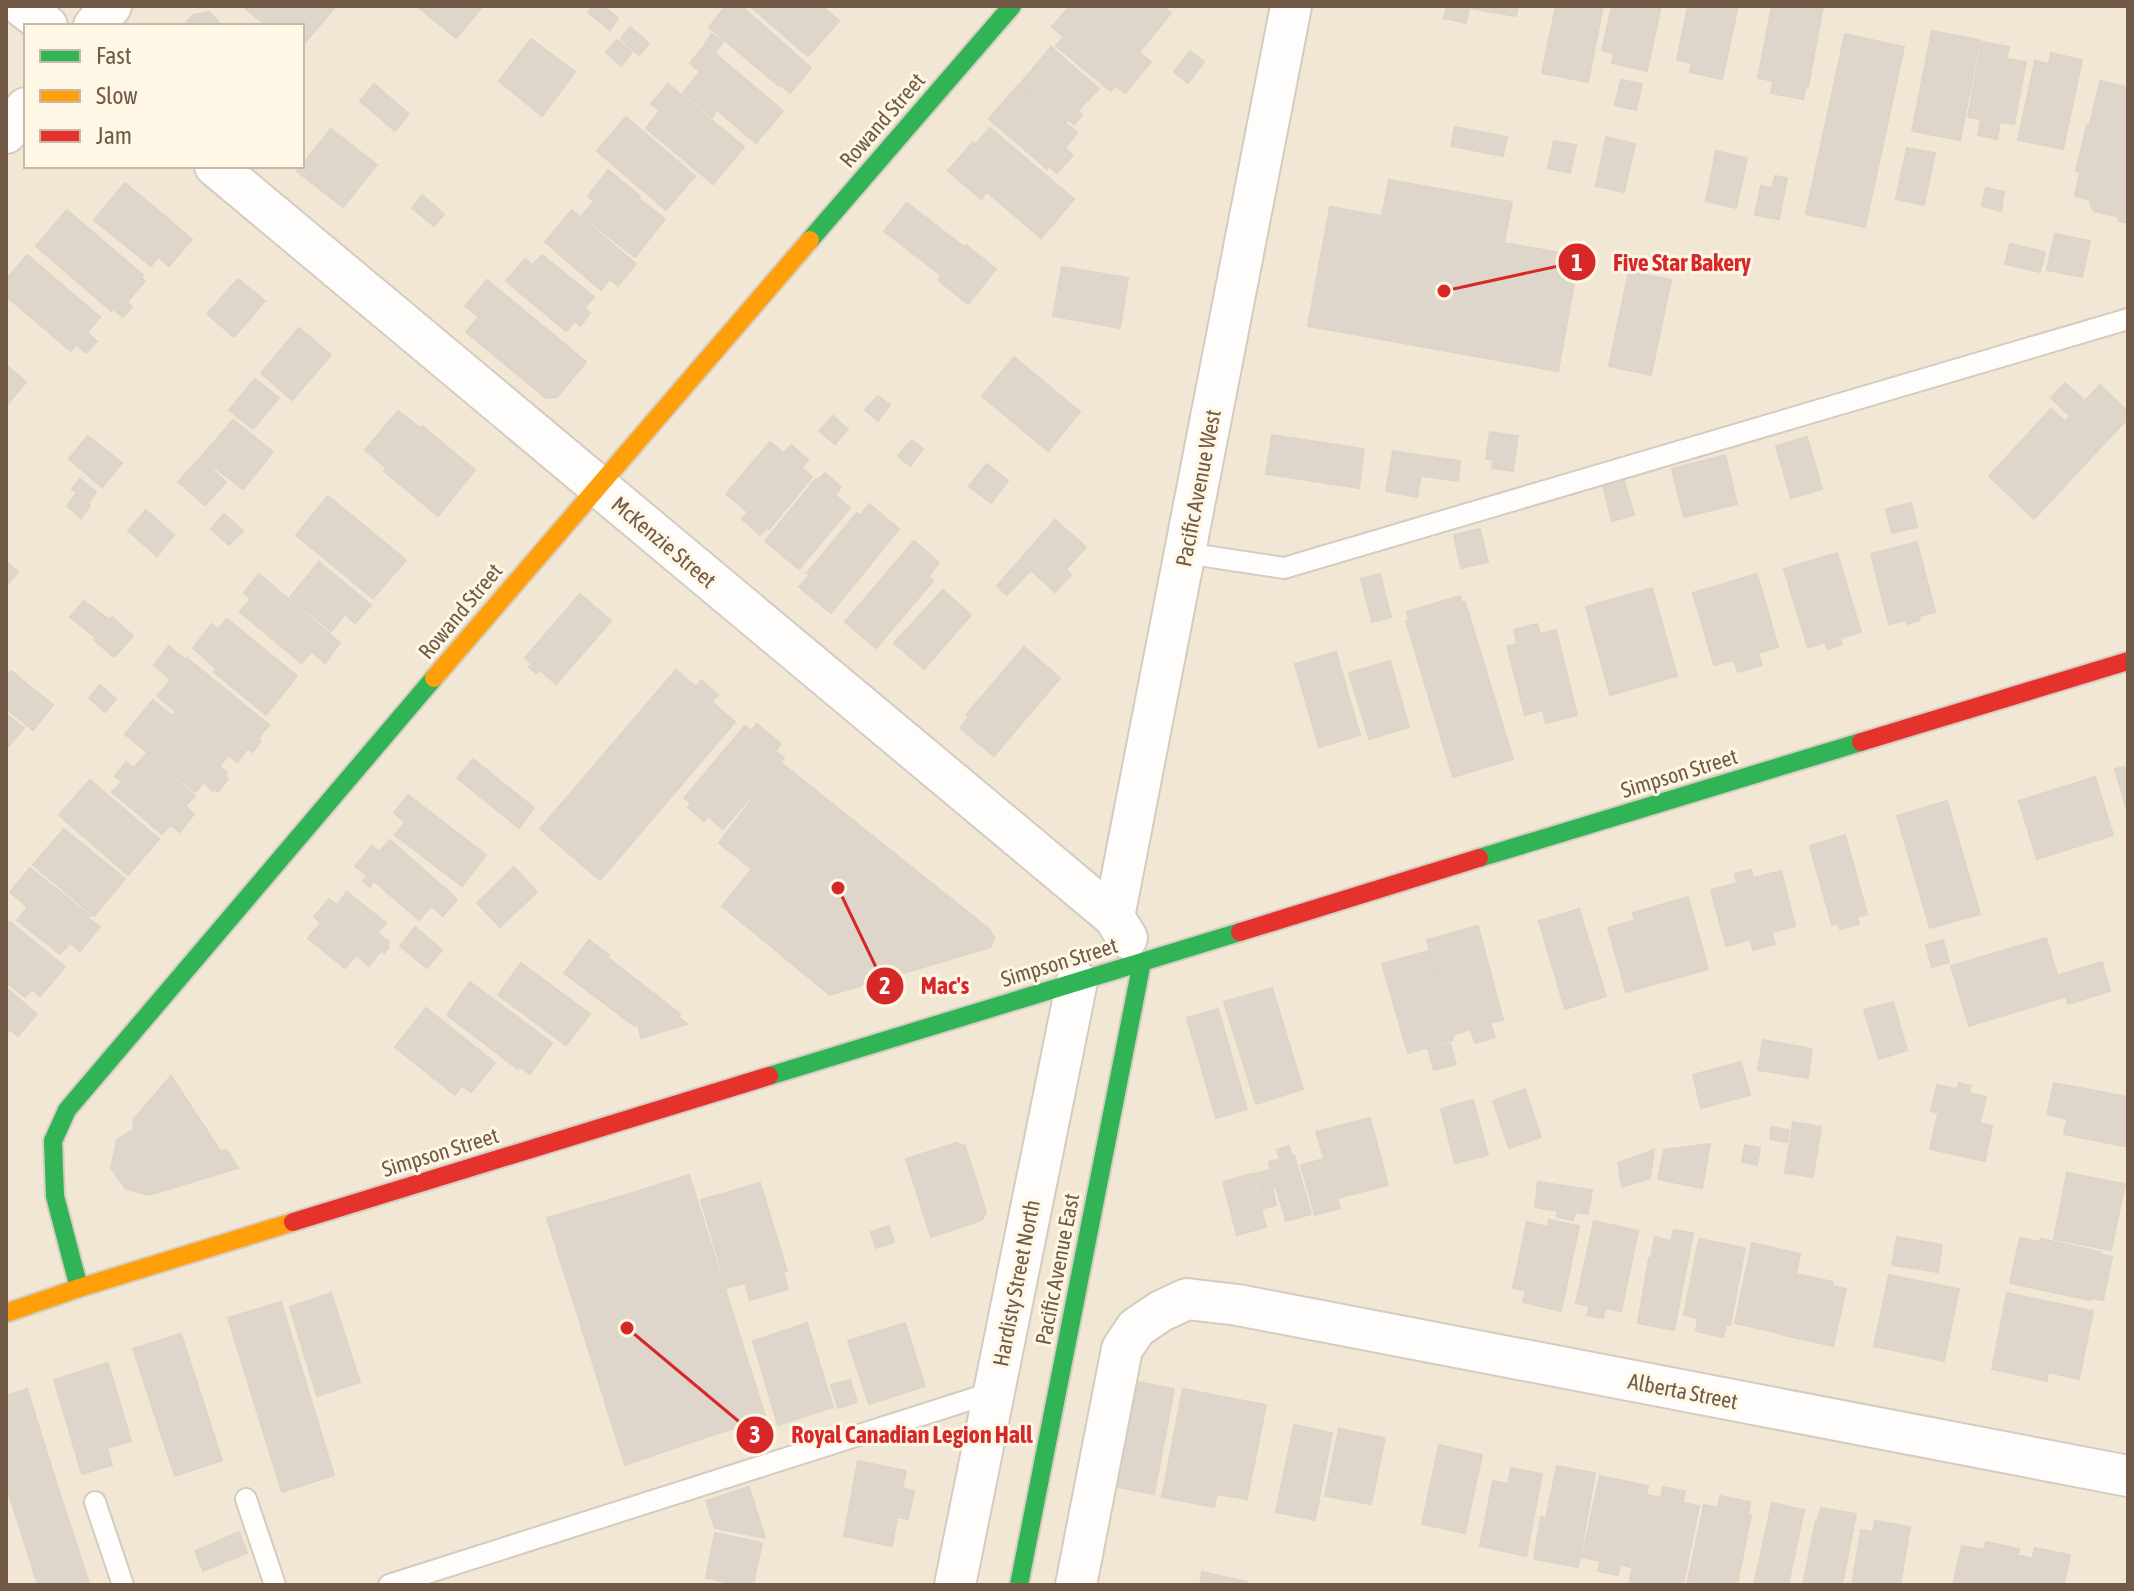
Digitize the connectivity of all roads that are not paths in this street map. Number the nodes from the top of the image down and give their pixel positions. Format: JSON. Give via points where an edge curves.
{"nodes":[{"id":1,"x":22,"y":6,"type":"edge"},
{"id":2,"x":111,"y":6,"type":"edge"},
{"id":3,"x":1012,"y":6,"type":"edge"},
{"id":4,"x":1291,"y":6,"type":"edge"},
{"id":5,"x":44,"y":24,"type":"edge"},
{"id":6,"x":96,"y":24,"type":"edge"},
{"id":7,"x":24,"y":110,"type":"edge"},
{"id":8,"x":6,"y":133,"type":"edge"},
{"id":9,"x":217,"y":168,"type":"edge"},
{"id":10,"x":2128,"y":319,"type":"edge"},
{"id":11,"x":598,"y":486,"type":"junction"},
{"id":12,"x":1185,"y":553,"type":"junction"},
{"id":13,"x":2128,"y":661,"type":"edge"},
{"id":14,"x":1114,"y":917,"type":"junction"},
{"id":15,"x":1142,"y":962,"type":"junction"},
{"id":16,"x":1077,"y":981,"type":"junction"},
{"id":17,"x":79,"y":1288,"type":"junction"},
{"id":18,"x":6,"y":1313,"type":"edge"},
{"id":19,"x":994,"y":1392,"type":"junction"},
{"id":20,"x":2128,"y":1476,"type":"edge"},
{"id":21,"x":246,"y":1499,"type":"dead end"},
{"id":22,"x":95,"y":1502,"type":"dead end"},
{"id":23,"x":123,"y":1585,"type":"edge"},
{"id":24,"x":275,"y":1585,"type":"edge"},
{"id":25,"x":389,"y":1585,"type":"edge"},
{"id":26,"x":955,"y":1585,"type":"edge"},
{"id":27,"x":1019,"y":1585,"type":"edge"},
{"id":28,"x":1076,"y":1585,"type":"edge"}],
"edges":[{"from":1,"to":5,"type":"street"},
{"from":2,"to":6,"type":"street"},
{"from":3,"to":11,"type":"street","name":"Rowand Street"},
{"from":4,"to":12,"type":"street","name":"Pacific Avenue West"},
{"from":7,"to":8,"type":"street"},
{"from":9,"to":11,"type":"street","name":"McKenzie Street"},
{"from":10,"to":12,"type":"lane","via":[[1284,568]]},
{"from":11,"to":14,"type":"street","name":"McKenzie Street"},
{"from":11,"to":17,"type":"street","name":"Rowand Street","via":[[67,1110],[53,1141],[55,1196]]},
{"from":12,"to":14,"type":"street","name":"Pacific Avenue West"},
{"from":13,"to":15,"type":"street","name":"Simpson Street"},
{"from":14,"to":15,"type":"street"},
{"from":15,"to":16,"type":"street","name":"Simpson Street"},
{"from":15,"to":27,"type":"street","name":"Pacific Avenue East"},
{"from":16,"to":17,"type":"street","name":"Simpson Street"},
{"from":16,"to":19,"type":"street","name":"Hardisty Street North"},
{"from":17,"to":18,"type":"street","name":"Simpson Street"},
{"from":19,"to":25,"type":"lane"},
{"from":19,"to":26,"type":"street","name":"Hardisty Street North"},
{"from":20,"to":28,"type":"street","name":"Alberta Street","via":[[1187,1299],[1136,1328],[1122,1349]]},
{"from":21,"to":24,"type":"lane"},
{"from":22,"to":23,"type":"lane"}]}
